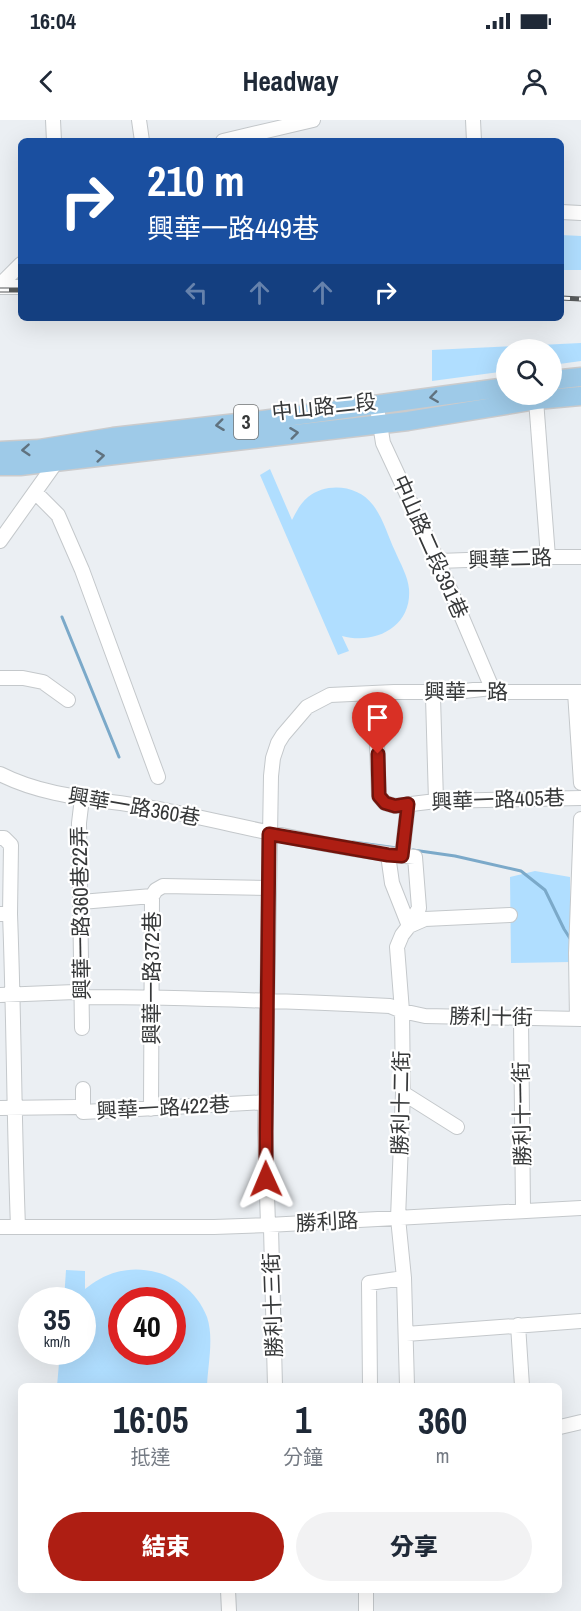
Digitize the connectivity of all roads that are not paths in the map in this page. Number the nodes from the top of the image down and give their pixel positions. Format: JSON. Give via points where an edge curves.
{"nodes":[{"id":1,"x":53,"y":120,"type":"edge"},
{"id":2,"x":139,"y":120,"type":"edge"},
{"id":3,"x":313,"y":120,"type":"edge"},
{"id":4,"x":473,"y":120,"type":"edge"},
{"id":5,"x":54,"y":138,"type":"edge"},
{"id":6,"x":142,"y":138,"type":"edge"},
{"id":7,"x":236,"y":138,"type":"edge"},
{"id":8,"x":474,"y":138,"type":"edge"},
{"id":9,"x":564,"y":212,"type":"edge"},
{"id":10,"x":581,"y":213,"type":"edge"},
{"id":11,"x":18,"y":267,"type":"edge"},
{"id":12,"x":1,"y":284,"type":"edge"},
{"id":13,"x":18,"y":287,"type":"edge"},
{"id":14,"x":581,"y":377,"type":"edge"},
{"id":15,"x":562,"y":379,"type":"edge"},
{"id":16,"x":496,"y":388,"type":"edge"},
{"id":17,"x":581,"y":396,"type":"edge"},
{"id":18,"x":562,"y":398,"type":"edge"},
{"id":19,"x":376,"y":404,"type":"junction"},
{"id":20,"x":506,"y":405,"type":"edge"},
{"id":21,"x":536,"y":405,"type":"edge"},
{"id":22,"x":380,"y":423,"type":"junction"},
{"id":23,"x":0,"y":451,"type":"edge"},
{"id":24,"x":57,"y":461,"type":"junction"},
{"id":25,"x":0,"y":466,"type":"edge"},
{"id":26,"x":35,"y":492,"type":"junction"},
{"id":27,"x":0,"y":541,"type":"edge"},
{"id":28,"x":548,"y":557,"type":"junction"},
{"id":29,"x":581,"y":557,"type":"edge"},
{"id":30,"x":438,"y":561,"type":"junction"},
{"id":31,"x":0,"y":678,"type":"edge"},
{"id":32,"x":492,"y":688,"type":"junction"},
{"id":33,"x":578,"y":692,"type":"edge"},
{"id":34,"x":375,"y":693,"type":"junction"},
{"id":35,"x":433,"y":697,"type":"dead end"},
{"id":36,"x":68,"y":700,"type":"dead end"},
{"id":37,"x":0,"y":774,"type":"edge"},
{"id":38,"x":158,"y":777,"type":"dead end"},
{"id":39,"x":581,"y":783,"type":"edge"},
{"id":40,"x":82,"y":798,"type":"junction"},
{"id":41,"x":581,"y":798,"type":"edge"},
{"id":42,"x":436,"y":801,"type":"junction"},
{"id":43,"x":408,"y":804,"type":"junction"},
{"id":44,"x":581,"y":819,"type":"edge"},
{"id":45,"x":269,"y":834,"type":"junction"},
{"id":46,"x":0,"y":838,"type":"edge"},
{"id":47,"x":402,"y":852,"type":"junction"},
{"id":48,"x":269,"y":888,"type":"junction"},
{"id":49,"x":152,"y":896,"type":"junction"},
{"id":50,"x":81,"y":902,"type":"junction"},
{"id":51,"x":5,"y":914,"type":"edge"},
{"id":52,"x":510,"y":915,"type":"dead end"},
{"id":53,"x":409,"y":926,"type":"junction"},
{"id":54,"x":579,"y":971,"type":"edge"},
{"id":55,"x":79,"y":994,"type":"junction"},
{"id":56,"x":6,"y":995,"type":"edge"},
{"id":57,"x":151,"y":997,"type":"junction"},
{"id":58,"x":268,"y":1000,"type":"junction"},
{"id":59,"x":402,"y":1011,"type":"junction"},
{"id":60,"x":521,"y":1018,"type":"junction"},
{"id":61,"x":579,"y":1019,"type":"edge"},
{"id":62,"x":82,"y":1028,"type":"dead end"},
{"id":63,"x":83,"y":1089,"type":"dead end"},
{"id":64,"x":403,"y":1093,"type":"junction"},
{"id":65,"x":266,"y":1102,"type":"junction"},
{"id":66,"x":76,"y":1107,"type":"dead end"},
{"id":67,"x":7,"y":1108,"type":"edge"},
{"id":68,"x":152,"y":1109,"type":"junction"},
{"id":69,"x":458,"y":1127,"type":"dead end"},
{"id":70,"x":581,"y":1208,"type":"edge"},
{"id":71,"x":523,"y":1210,"type":"junction"},
{"id":72,"x":399,"y":1218,"type":"junction"},
{"id":73,"x":268,"y":1225,"type":"junction"},
{"id":74,"x":0,"y":1227,"type":"edge"},
{"id":75,"x":18,"y":1227,"type":"junction"},
{"id":76,"x":404,"y":1278,"type":"junction"},
{"id":77,"x":581,"y":1320,"type":"edge"},
{"id":78,"x":518,"y":1325,"type":"junction"},
{"id":79,"x":406,"y":1334,"type":"junction"},
{"id":80,"x":275,"y":1383,"type":"edge"},
{"id":81,"x":370,"y":1383,"type":"edge"},
{"id":82,"x":406,"y":1383,"type":"edge"},
{"id":83,"x":522,"y":1383,"type":"edge"},
{"id":84,"x":581,"y":1422,"type":"edge"},
{"id":85,"x":562,"y":1427,"type":"edge"},
{"id":86,"x":228,"y":1593,"type":"edge"},
{"id":87,"x":366,"y":1593,"type":"edge"},
{"id":88,"x":229,"y":1611,"type":"edge"},
{"id":89,"x":366,"y":1611,"type":"edge"}],
"edges":[{"from":1,"to":5,"type":"street"},
{"from":2,"to":6,"type":"street"},
{"from":3,"to":7,"type":"street"},
{"from":4,"to":8,"type":"street"},
{"from":9,"to":10,"type":"street"},
{"from":11,"to":12,"type":"street"},
{"from":12,"to":13,"type":"street"},
{"from":14,"to":15,"type":"main road"},
{"from":16,"to":19,"type":"main road","name":"中山路二段","number":"3","one_way":true},
{"from":17,"to":18,"type":"main road","name":"中山路二段","number":"3"},
{"from":19,"to":22,"type":"street","name":"中山路二段391巷"},
{"from":19,"to":23,"type":"main road","name":"中山路二段","number":"3","one_way":true},
{"from":20,"to":22,"type":"main road","name":"中山路二段","number":"3"},
{"from":21,"to":28,"type":"street"},
{"from":24,"to":22,"type":"main road","name":"中山路二段","number":"3","one_way":true},
{"from":22,"to":30,"type":"street","name":"中山路二段391巷","via":[[382,443]]},
{"from":24,"to":25,"type":"main road","name":"中山路二段","number":"3"},
{"from":24,"to":26,"type":"street"},
{"from":26,"to":27,"type":"street"},
{"from":26,"to":38,"type":"street","via":[[58,515],[82,570]]},
{"from":28,"to":29,"type":"street","name":"興華二路"},
{"from":28,"to":30,"type":"street","name":"興華二路"},
{"from":30,"to":32,"type":"street","name":"中山路二段391巷"},
{"from":31,"to":36,"type":"street","via":[[43,682]]},
{"from":32,"to":33,"type":"street","name":"興華一路","via":[[504,692]]},
{"from":32,"to":34,"type":"street","name":"興華一路"},
{"from":33,"to":39,"type":"street"},
{"from":34,"to":43,"type":"street","name":"興華一路405巷","via":[[379,796],[395,806]]},
{"from":34,"to":45,"type":"street","name":"興華一路","via":[[330,695],[308,707],[283,735],[273,758]]},
{"from":35,"to":42,"type":"street"},
{"from":37,"to":40,"type":"street","name":"興華一路360巷","via":[[19,784]]},
{"from":40,"to":45,"type":"street","name":"興華一路360巷","via":[[162,810]]},
{"from":40,"to":50,"type":"street","name":"興華一路360巷22弄"},
{"from":41,"to":42,"type":"street","name":"興華一路405巷"},
{"from":42,"to":43,"type":"street","name":"興華一路405巷"},
{"from":43,"to":47,"type":"street"},
{"from":44,"to":54,"type":"street","via":[[576,939]]},
{"from":45,"to":47,"type":"street","name":"興華一路360巷"},
{"from":45,"to":48,"type":"street","name":"興華一路"},
{"from":46,"to":51,"type":"street","via":[[11,845]]},
{"from":47,"to":53,"type":"street","via":[[392,883]]},
{"from":47,"to":53,"type":"street","name":"勝利十二街","via":[[419,908]]},
{"from":48,"to":49,"type":"street","name":"興華一路372巷","via":[[163,886]]},
{"from":48,"to":58,"type":"street","name":"興華一路"},
{"from":49,"to":50,"type":"street"},
{"from":49,"to":57,"type":"street","name":"興華一路372巷"},
{"from":50,"to":55,"type":"street","name":"興華一路360巷22弄"},
{"from":51,"to":56,"type":"street"},
{"from":52,"to":53,"type":"street","via":[[425,919]]},
{"from":53,"to":59,"type":"street","name":"勝利十二街","via":[[397,947]]},
{"from":54,"to":61,"type":"street"},
{"from":55,"to":56,"type":"street","name":"勝利十街"},
{"from":55,"to":57,"type":"street","name":"勝利十街"},
{"from":55,"to":62,"type":"street","name":"興華一路360巷22弄"},
{"from":56,"to":67,"type":"street"},
{"from":57,"to":58,"type":"street","name":"勝利十街"},
{"from":57,"to":68,"type":"street","name":"興華一路372巷"},
{"from":58,"to":59,"type":"street","name":"勝利十街","via":[[390,1006]]},
{"from":58,"to":65,"type":"street","name":"興華一路"},
{"from":59,"to":60,"type":"street","name":"勝利十街","via":[[425,1016]]},
{"from":59,"to":64,"type":"street","name":"勝利十二街"},
{"from":60,"to":61,"type":"street","name":"勝利十街"},
{"from":60,"to":71,"type":"street","name":"勝利十一街"},
{"from":63,"to":68,"type":"street","name":"興華一路422巷","via":[[83,1112]]},
{"from":64,"to":69,"type":"street"},
{"from":64,"to":72,"type":"street","name":"勝利十二街"},
{"from":65,"to":68,"type":"street","name":"興華一路422巷"},
{"from":65,"to":73,"type":"street","name":"興華一路"},
{"from":66,"to":67,"type":"street"},
{"from":67,"to":75,"type":"street"},
{"from":70,"to":71,"type":"street","name":"勝利路"},
{"from":71,"to":72,"type":"street","name":"勝利路"},
{"from":72,"to":73,"type":"street","name":"勝利路"},
{"from":72,"to":76,"type":"street","name":"勝利十二街"},
{"from":73,"to":75,"type":"street","name":"勝利路"},
{"from":73,"to":80,"type":"street","name":"勝利十三街"},
{"from":74,"to":75,"type":"street","name":"勝利路"},
{"from":76,"to":79,"type":"street","name":"勝利十二街"},
{"from":76,"to":81,"type":"street","via":[[369,1283]]},
{"from":77,"to":78,"type":"street"},
{"from":78,"to":79,"type":"street"},
{"from":78,"to":83,"type":"street"},
{"from":79,"to":82,"type":"street","name":"勝利十二街"},
{"from":84,"to":85,"type":"street"},
{"from":86,"to":88,"type":"street"},
{"from":87,"to":89,"type":"street"}]}
